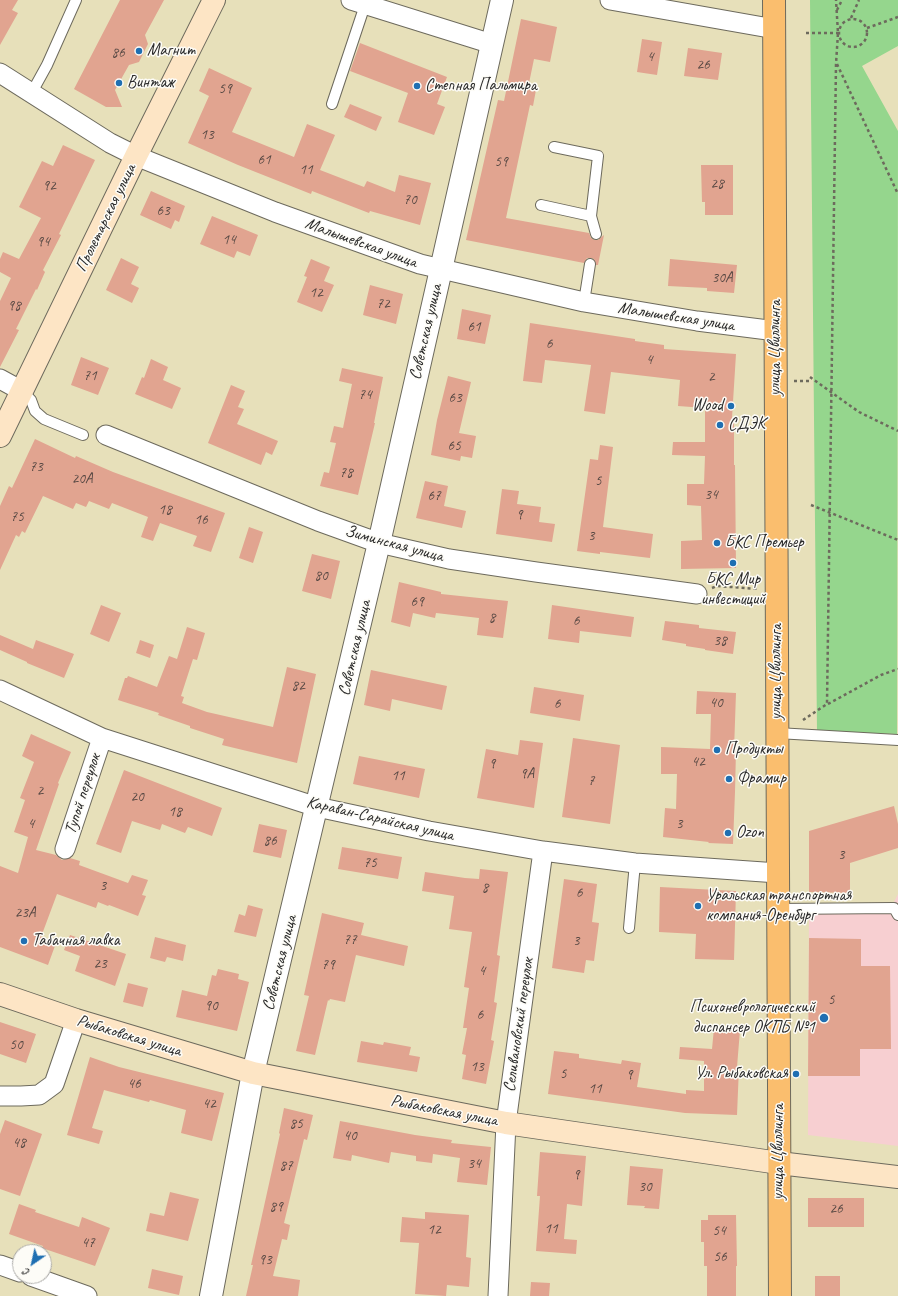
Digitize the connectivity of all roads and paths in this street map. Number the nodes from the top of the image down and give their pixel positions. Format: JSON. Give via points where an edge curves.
{"nodes":[{"id":1,"x":76,"y":0,"type":"edge"},
{"id":2,"x":214,"y":0,"type":"edge"},
{"id":3,"x":502,"y":0,"type":"edge"},
{"id":4,"x":610,"y":0,"type":"edge"},
{"id":5,"x":774,"y":0,"type":"edge"},
{"id":6,"x":836,"y":0,"type":"edge"},
{"id":7,"x":842,"y":0,"type":"edge"},
{"id":8,"x":859,"y":0,"type":"edge"},
{"id":9,"x":358,"y":2,"type":"edge"},
{"id":10,"x":837,"y":12,"type":"junction"},
{"id":11,"x":898,"y":17,"type":"edge"},
{"id":12,"x":851,"y":18,"type":"junction"},
{"id":13,"x":867,"y":28,"type":"junction"},
{"id":14,"x":775,"y":29,"type":"junction"},
{"id":15,"x":806,"y":33,"type":"dead end"},
{"id":16,"x":838,"y":33,"type":"junction"},
{"id":17,"x":492,"y":44,"type":"junction"},
{"id":18,"x":836,"y":64,"type":"junction"},
{"id":19,"x":0,"y":73,"type":"edge"},
{"id":20,"x":31,"y":94,"type":"junction"},
{"id":21,"x":332,"y":104,"type":"dead end"},
{"id":22,"x":554,"y":147,"type":"dead end"},
{"id":23,"x":136,"y":156,"type":"junction"},
{"id":24,"x":898,"y":194,"type":"edge"},
{"id":25,"x":541,"y":205,"type":"dead end"},
{"id":26,"x":591,"y":216,"type":"junction"},
{"id":27,"x":596,"y":234,"type":"dead end"},
{"id":28,"x":590,"y":264,"type":"dead end"},
{"id":29,"x":440,"y":270,"type":"junction"},
{"id":30,"x":584,"y":302,"type":"junction"},
{"id":31,"x":776,"y":331,"type":"junction"},
{"id":32,"x":810,"y":377,"type":"dead end"},
{"id":33,"x":0,"y":379,"type":"edge"},
{"id":34,"x":22,"y":391,"type":"junction"},
{"id":35,"x":832,"y":392,"type":"junction"},
{"id":36,"x":898,"y":431,"type":"edge"},
{"id":37,"x":106,"y":434,"type":"dead end"},
{"id":38,"x":83,"y":435,"type":"dead end"},
{"id":39,"x":0,"y":436,"type":"edge"},
{"id":40,"x":811,"y":505,"type":"dead end"},
{"id":41,"x":830,"y":513,"type":"junction"},
{"id":42,"x":898,"y":540,"type":"edge"},
{"id":43,"x":379,"y":543,"type":"junction"},
{"id":44,"x":777,"y":590,"type":"junction"},
{"id":45,"x":697,"y":594,"type":"joint"},
{"id":46,"x":898,"y":669,"type":"edge"},
{"id":47,"x":0,"y":690,"type":"edge"},
{"id":48,"x":827,"y":704,"type":"junction"},
{"id":49,"x":803,"y":720,"type":"dead end"},
{"id":50,"x":777,"y":733,"type":"junction"},
{"id":51,"x":102,"y":738,"type":"junction"},
{"id":52,"x":898,"y":740,"type":"edge"},
{"id":53,"x":317,"y":807,"type":"junction"},
{"id":54,"x":65,"y":850,"type":"dead end"},
{"id":55,"x":543,"y":851,"type":"junction"},
{"id":56,"x":635,"y":863,"type":"junction"},
{"id":57,"x":778,"y":873,"type":"junction"},
{"id":58,"x":778,"y":909,"type":"junction"},
{"id":59,"x":898,"y":915,"type":"edge"},
{"id":60,"x":628,"y":928,"type":"dead end"},
{"id":61,"x":0,"y":994,"type":"edge"},
{"id":62,"x":76,"y":1020,"type":"junction"},
{"id":63,"x":253,"y":1073,"type":"junction"},
{"id":64,"x":0,"y":1096,"type":"edge"},
{"id":65,"x":506,"y":1124,"type":"junction"},
{"id":66,"x":779,"y":1163,"type":"junction"},
{"id":67,"x":898,"y":1177,"type":"edge"},
{"id":68,"x":0,"y":1265,"type":"edge"},
{"id":69,"x":12,"y":1269,"type":"edge"},
{"id":70,"x":52,"y":1284,"type":"edge"},
{"id":71,"x":87,"y":1296,"type":"edge"},
{"id":72,"x":211,"y":1296,"type":"edge"},
{"id":73,"x":498,"y":1296,"type":"edge"},
{"id":74,"x":780,"y":1296,"type":"edge"}],
"edges":[{"from":1,"to":20,"type":"lane"},
{"from":2,"to":23,"type":"main road","name":"Пролетарская улица"},
{"from":3,"to":17,"type":"street","name":"Советская улица"},
{"from":4,"to":14,"type":"street"},
{"from":5,"to":14,"type":"main road","name":"улица Цвиллинга"},
{"from":6,"to":10,"type":"path"},
{"from":7,"to":10,"type":"path"},
{"from":8,"to":12,"type":"path"},
{"from":9,"to":17,"type":"street"},
{"from":9,"to":21,"type":"lane"},
{"from":10,"to":16,"type":"path"},
{"from":11,"to":13,"type":"path"},
{"from":12,"to":13,"type":"path","via":[[858,19]]},
{"from":12,"to":16,"type":"path","via":[[842,23]]},
{"from":13,"to":16,"type":"path","via":[[866,39],[860,46],[851,48],[843,44]]},
{"from":14,"to":31,"type":"main road","name":"улица Цвиллинга"},
{"from":15,"to":16,"type":"path"},
{"from":16,"to":18,"type":"path"},
{"from":17,"to":29,"type":"street","name":"Советская улица"},
{"from":18,"to":24,"type":"path"},
{"from":18,"to":35,"type":"path"},
{"from":19,"to":20,"type":"street","name":"Малышевская улица"},
{"from":20,"to":23,"type":"street","name":"Малышевская улица","via":[[110,143]]},
{"from":22,"to":26,"type":"lane","via":[[598,156]]},
{"from":23,"to":29,"type":"street","name":"Малышевская улица","via":[[275,212]]},
{"from":23,"to":34,"type":"main road","name":"Пролетарская улица"},
{"from":25,"to":26,"type":"lane"},
{"from":26,"to":27,"type":"lane"},
{"from":28,"to":30,"type":"lane"},
{"from":29,"to":30,"type":"street","name":"Малышевская улица"},
{"from":29,"to":43,"type":"street","name":"Советская улица"},
{"from":30,"to":31,"type":"street","name":"Малышевская улица","via":[[696,321]]},
{"from":31,"to":44,"type":"main road","name":"улица Цвиллинга"},
{"from":32,"to":35,"type":"path"},
{"from":33,"to":34,"type":"street"},
{"from":34,"to":38,"type":"lane","via":[[31,400],[35,411],[44,419]]},
{"from":34,"to":39,"type":"main road","name":"Пролетарская улица"},
{"from":35,"to":36,"type":"path","via":[[859,412]]},
{"from":35,"to":41,"type":"path"},
{"from":37,"to":43,"type":"street","name":"Зиминская улица","via":[[318,522]]},
{"from":40,"to":41,"type":"path"},
{"from":41,"to":42,"type":"path"},
{"from":41,"to":48,"type":"path"},
{"from":43,"to":45,"type":"street","name":"Зиминская улица","via":[[449,559]]},
{"from":43,"to":53,"type":"street","name":"Советская улица"},
{"from":44,"to":45,"type":"path","via":[[717,586]]},
{"from":44,"to":50,"type":"main road","name":"улица Цвиллинга"},
{"from":46,"to":48,"type":"path","via":[[881,675]]},
{"from":47,"to":51,"type":"street","name":"Караван-Сарайская улица"},
{"from":48,"to":49,"type":"path"},
{"from":50,"to":52,"type":"lane"},
{"from":50,"to":57,"type":"main road","name":"улица Цвиллинга"},
{"from":51,"to":53,"type":"street","name":"Караван-Сарайская улица"},
{"from":51,"to":54,"type":"street","name":"Тупой переулок"},
{"from":53,"to":55,"type":"street","name":"Караван-Сарайская улица","via":[[429,831]]},
{"from":53,"to":63,"type":"street","name":"Советская улица"},
{"from":55,"to":56,"type":"street","name":"Караван-Сарайская улица"},
{"from":55,"to":65,"type":"street","name":"Селивановский переулок"},
{"from":56,"to":57,"type":"street","name":"Караван-Сарайская улица"},
{"from":56,"to":60,"type":"lane"},
{"from":57,"to":58,"type":"main road","name":"улица Цвиллинга"},
{"from":58,"to":59,"type":"lane","via":[[894,908]]},
{"from":58,"to":66,"type":"main road","name":"улица Цвиллинга"},
{"from":61,"to":62,"type":"main road","name":"Рыбаковская улица"},
{"from":62,"to":63,"type":"main road","name":"Рыбаковская улица"},
{"from":62,"to":64,"type":"street","via":[[54,1084],[39,1095]]},
{"from":63,"to":65,"type":"main road","name":"Рыбаковская улица"},
{"from":63,"to":72,"type":"street","name":"Советская улица"},
{"from":65,"to":66,"type":"main road","name":"Рыбаковская улица"},
{"from":65,"to":73,"type":"street","name":"Селивановский переулок"},
{"from":66,"to":67,"type":"main road","name":"Рыбаковская улица"},
{"from":66,"to":74,"type":"main road","name":"улица Цвиллинга"},
{"from":68,"to":69,"type":"street"},
{"from":70,"to":71,"type":"street"}]}
